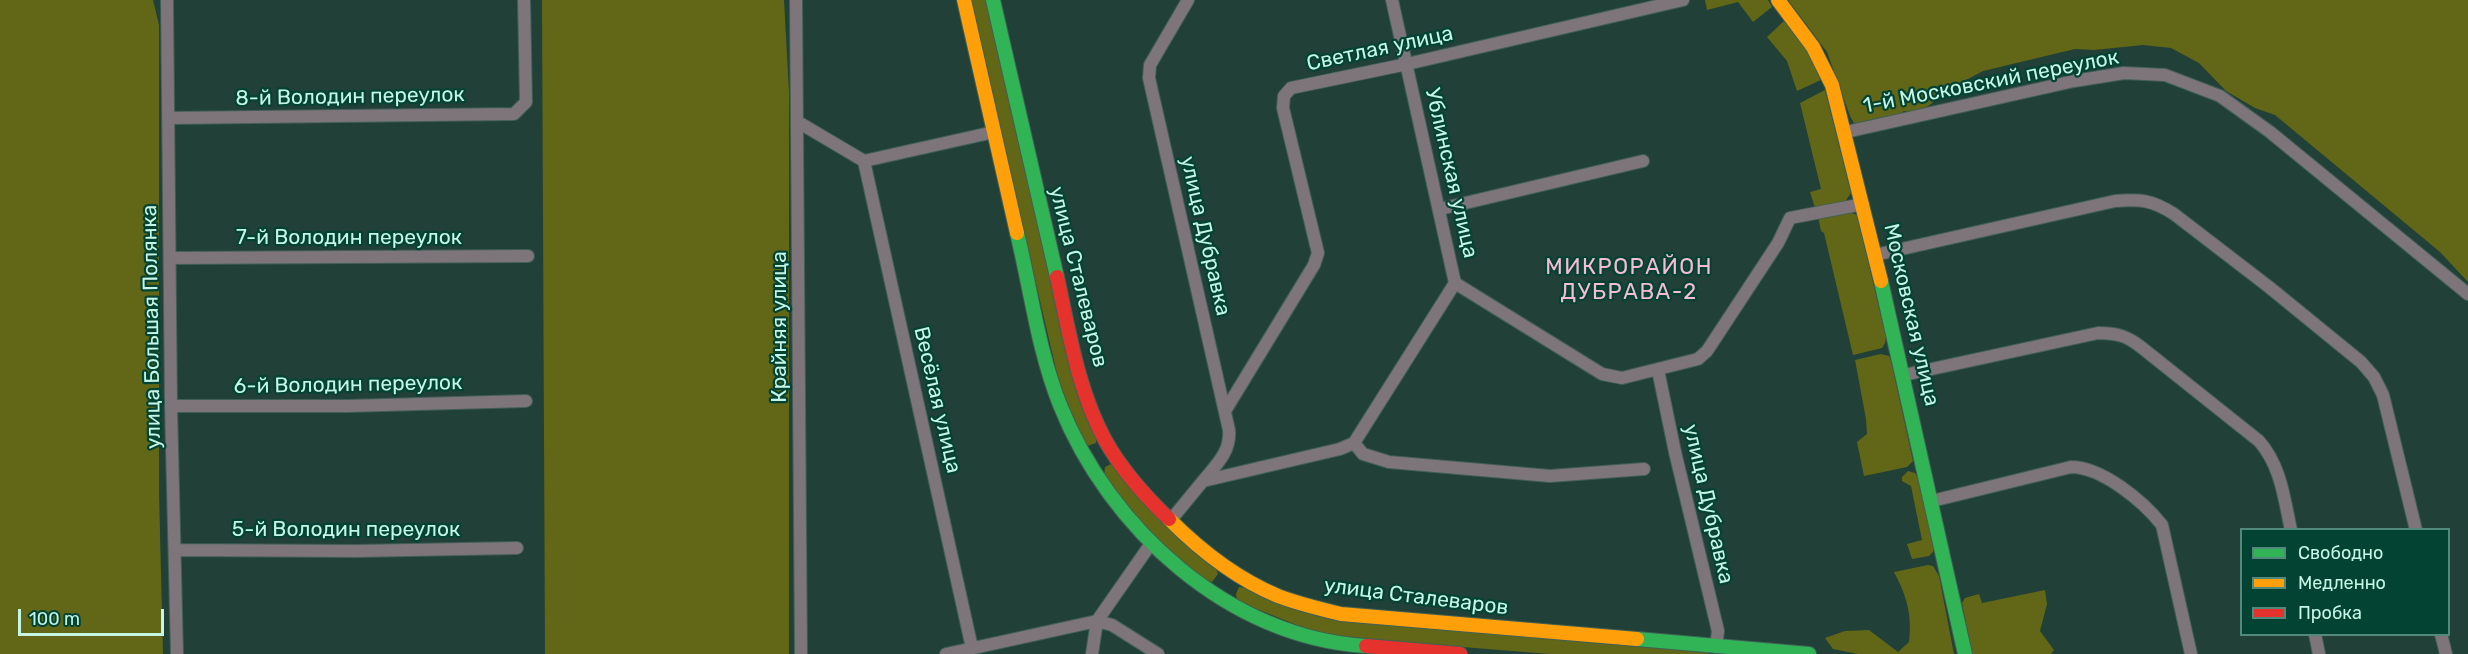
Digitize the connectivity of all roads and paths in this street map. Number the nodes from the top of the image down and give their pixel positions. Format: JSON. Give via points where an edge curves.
{"nodes":[{"id":1,"x":167,"y":0,"type":"edge"},
{"id":2,"x":524,"y":0,"type":"edge"},
{"id":3,"x":796,"y":0,"type":"edge"},
{"id":4,"x":964,"y":0,"type":"edge"},
{"id":5,"x":993,"y":0,"type":"edge"},
{"id":6,"x":1188,"y":0,"type":"edge"},
{"id":7,"x":1392,"y":0,"type":"edge"},
{"id":8,"x":1683,"y":0,"type":"edge"},
{"id":9,"x":1778,"y":0,"type":"edge"},
{"id":10,"x":1407,"y":64,"type":"junction"},
{"id":11,"x":169,"y":118,"type":"junction"},
{"id":12,"x":798,"y":122,"type":"junction"},
{"id":13,"x":994,"y":132,"type":"junction"},
{"id":14,"x":1846,"y":132,"type":"junction"},
{"id":15,"x":864,"y":161,"type":"junction"},
{"id":16,"x":1643,"y":161,"type":"dead end"},
{"id":17,"x":1863,"y":204,"type":"junction"},
{"id":18,"x":1440,"y":208,"type":"junction"},
{"id":19,"x":1875,"y":255,"type":"junction"},
{"id":20,"x":528,"y":256,"type":"dead end"},
{"id":21,"x":170,"y":258,"type":"junction"},
{"id":22,"x":1455,"y":283,"type":"junction"},
{"id":23,"x":2468,"y":294,"type":"edge"},
{"id":24,"x":1658,"y":370,"type":"junction"},
{"id":25,"x":1904,"y":375,"type":"junction"},
{"id":26,"x":526,"y":401,"type":"dead end"},
{"id":27,"x":171,"y":406,"type":"junction"},
{"id":28,"x":1225,"y":411,"type":"junction"},
{"id":29,"x":1354,"y":443,"type":"junction"},
{"id":30,"x":1112,"y":450,"type":"junction"},
{"id":31,"x":1089,"y":464,"type":"junction"},
{"id":32,"x":1644,"y":469,"type":"dead end"},
{"id":33,"x":1203,"y":481,"type":"junction"},
{"id":34,"x":1932,"y":501,"type":"junction"},
{"id":35,"x":1170,"y":521,"type":"junction"},
{"id":36,"x":2291,"y":528,"type":"edge"},
{"id":37,"x":2416,"y":528,"type":"edge"},
{"id":38,"x":1150,"y":545,"type":"junction"},
{"id":39,"x":517,"y":548,"type":"dead end"},
{"id":40,"x":175,"y":550,"type":"junction"},
{"id":41,"x":1233,"y":573,"type":"junction"},
{"id":42,"x":1218,"y":597,"type":"junction"},
{"id":43,"x":1097,"y":621,"type":"junction"},
{"id":44,"x":2314,"y":636,"type":"edge"},
{"id":45,"x":2442,"y":636,"type":"edge"},
{"id":46,"x":972,"y":648,"type":"junction"},
{"id":47,"x":1716,"y":650,"type":"edge"},
{"id":48,"x":177,"y":654,"type":"edge"},
{"id":49,"x":801,"y":654,"type":"edge"},
{"id":50,"x":946,"y":654,"type":"edge"},
{"id":51,"x":1092,"y":654,"type":"edge"},
{"id":52,"x":1158,"y":654,"type":"edge"},
{"id":53,"x":1460,"y":654,"type":"edge"},
{"id":54,"x":1809,"y":654,"type":"edge"},
{"id":55,"x":1965,"y":654,"type":"edge"},
{"id":56,"x":2191,"y":654,"type":"edge"},
{"id":57,"x":2319,"y":654,"type":"edge"},
{"id":58,"x":2446,"y":654,"type":"edge"}],
"edges":[{"from":1,"to":11,"type":"street","name":"улица Большая Полянка"},
{"from":2,"to":11,"type":"street","name":"8-й Володин переулок","via":[[526,102],[514,114]]},
{"from":3,"to":12,"type":"street","name":"Крайняя улица"},
{"from":4,"to":13,"type":"main road"},
{"from":5,"to":30,"type":"main road","name":"улица Сталеваров","via":[[1075,358],[1088,400]]},
{"from":6,"to":28,"type":"street","name":"улица Дубравка","via":[[1150,66],[1149,78]]},
{"from":7,"to":10,"type":"street","name":"Ублинская улица"},
{"from":8,"to":10,"type":"street","name":"Светлая улица"},
{"from":9,"to":14,"type":"main road","name":"Московская улица","via":[[1818,56]]},
{"from":10,"to":18,"type":"street","name":"Ублинская улица"},
{"from":10,"to":28,"type":"street","name":"Светлая улица","via":[[1291,88],[1284,96],[1283,108],[1318,253]]},
{"from":11,"to":21,"type":"street","name":"улица Большая Полянка"},
{"from":12,"to":15,"type":"street"},
{"from":12,"to":49,"type":"street","name":"Крайняя улица"},
{"from":13,"to":15,"type":"street"},
{"from":13,"to":31,"type":"main road","via":[[1050,373],[1072,435]]},
{"from":14,"to":17,"type":"main road","name":"Московская улица"},
{"from":14,"to":23,"type":"street","name":"1-й Московский переулок","via":[[2074,81],[2124,73],[2165,75],[2220,96],[2270,132]]},
{"from":15,"to":46,"type":"street","name":"Весёлая улица"},
{"from":16,"to":18,"type":"street"},
{"from":17,"to":19,"type":"main road","name":"Московская улица"},
{"from":17,"to":24,"type":"street","via":[[1790,218],[1778,243],[1707,351],[1698,359]]},
{"from":18,"to":22,"type":"street","name":"Ублинская улица"},
{"from":19,"to":25,"type":"main road","name":"Московская улица"},
{"from":19,"to":37,"type":"street","via":[[2115,201],[2139,199],[2157,204],[2269,287],[2374,377],[2383,395]]},
{"from":20,"to":21,"type":"street","name":"7-й Володин переулок"},
{"from":21,"to":27,"type":"street","name":"улица Большая Полянка"},
{"from":22,"to":24,"type":"street","via":[[1602,374],[1622,378]]},
{"from":22,"to":29,"type":"street","name":"Ублинская улица"},
{"from":24,"to":47,"type":"street","name":"улица Дубравка","via":[[1718,631]]},
{"from":25,"to":34,"type":"main road","name":"Московская улица"},
{"from":25,"to":36,"type":"street","via":[[2098,333],[2116,333],[2141,347],[2259,441],[2276,468]]},
{"from":26,"to":27,"type":"street","name":"6-й Володин переулок"},
{"from":27,"to":40,"type":"street","name":"улица Большая Полянка"},
{"from":28,"to":33,"type":"street","name":"улица Дубравка","via":[[1230,441],[1227,451]]},
{"from":29,"to":32,"type":"street","via":[[1374,459],[1401,463],[1550,476]]},
{"from":29,"to":33,"type":"street"},
{"from":30,"to":31,"type":"main road"},
{"from":30,"to":35,"type":"main road","name":"улица Сталеваров"},
{"from":31,"to":38,"type":"main road"},
{"from":33,"to":35,"type":"street"},
{"from":34,"to":55,"type":"main road","name":"Московская улица"},
{"from":34,"to":56,"type":"street","via":[[2071,467],[2092,470],[2145,507],[2162,525]]},
{"from":35,"to":41,"type":"main road","name":"улица Сталеваров"},
{"from":38,"to":42,"type":"main road"},
{"from":38,"to":43,"type":"street"},
{"from":39,"to":40,"type":"street","name":"5-й Володин переулок"},
{"from":40,"to":48,"type":"street","name":"улица Большая Полянка"},
{"from":41,"to":42,"type":"main road"},
{"from":41,"to":47,"type":"main road","name":"улица Сталеваров","via":[[1272,593],[1341,614]]},
{"from":42,"to":53,"type":"main road","via":[[1253,615],[1333,642]]},
{"from":43,"to":46,"type":"street"},
{"from":43,"to":51,"type":"street"},
{"from":43,"to":52,"type":"street","via":[[1112,625]]},
{"from":44,"to":57,"type":"street"},
{"from":45,"to":58,"type":"street"},
{"from":46,"to":50,"type":"street"},
{"from":47,"to":54,"type":"main road","name":"улица Сталеваров"}]}
